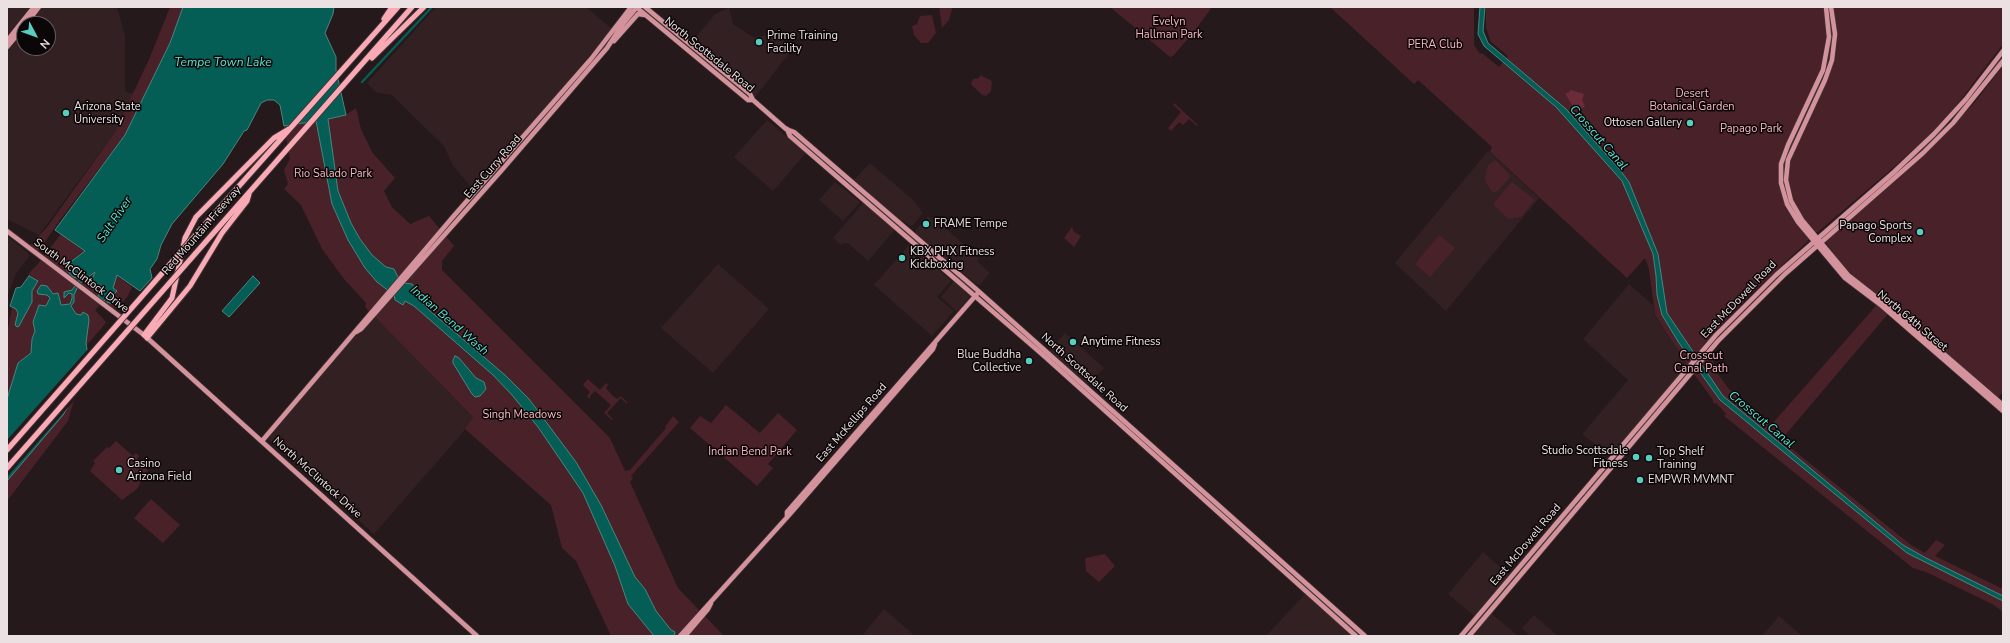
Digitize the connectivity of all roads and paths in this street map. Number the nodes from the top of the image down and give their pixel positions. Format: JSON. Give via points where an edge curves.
{"nodes":[{"id":1,"x":34,"y":7,"type":"edge"},
{"id":2,"x":39,"y":7,"type":"edge"},
{"id":3,"x":392,"y":7,"type":"edge"},
{"id":4,"x":398,"y":7,"type":"edge"},
{"id":5,"x":412,"y":7,"type":"edge"},
{"id":6,"x":424,"y":7,"type":"edge"},
{"id":7,"x":631,"y":7,"type":"edge"},
{"id":8,"x":636,"y":7,"type":"edge"},
{"id":9,"x":645,"y":7,"type":"edge"},
{"id":10,"x":1826,"y":7,"type":"edge"},
{"id":11,"x":1831,"y":7,"type":"edge"},
{"id":12,"x":646,"y":15,"type":"junction"},
{"id":13,"x":32,"y":16,"type":"edge"},
{"id":14,"x":380,"y":27,"type":"junction"},
{"id":15,"x":16,"y":36,"type":"edge"},
{"id":16,"x":7,"y":41,"type":"edge"},
{"id":17,"x":7,"y":47,"type":"edge"},
{"id":18,"x":608,"y":48,"type":"junction"},
{"id":19,"x":2003,"y":51,"type":"edge"},
{"id":20,"x":2003,"y":60,"type":"edge"},
{"id":21,"x":360,"y":68,"type":"junction"},
{"id":22,"x":753,"y":100,"type":"junction"},
{"id":23,"x":292,"y":127,"type":"junction"},
{"id":24,"x":788,"y":130,"type":"junction"},
{"id":25,"x":249,"y":192,"type":"junction"},
{"id":26,"x":7,"y":231,"type":"edge"},
{"id":27,"x":1815,"y":240,"type":"junction"},
{"id":28,"x":1819,"y":244,"type":"junction"},
{"id":29,"x":402,"y":278,"type":"junction"},
{"id":30,"x":1768,"y":282,"type":"junction"},
{"id":31,"x":1858,"y":286,"type":"junction"},
{"id":32,"x":980,"y":292,"type":"junction"},
{"id":33,"x":976,"y":296,"type":"junction"},
{"id":34,"x":1753,"y":305,"type":"junction"},
{"id":35,"x":1732,"y":319,"type":"junction"},
{"id":36,"x":146,"y":337,"type":"junction"},
{"id":37,"x":2003,"y":405,"type":"edge"},
{"id":38,"x":2003,"y":411,"type":"edge"},
{"id":39,"x":1639,"y":426,"type":"junction"},
{"id":40,"x":1643,"y":430,"type":"junction"},
{"id":41,"x":262,"y":441,"type":"junction"},
{"id":42,"x":7,"y":450,"type":"edge"},
{"id":43,"x":7,"y":468,"type":"edge"},
{"id":44,"x":1574,"y":503,"type":"junction"},
{"id":45,"x":1578,"y":507,"type":"junction"},
{"id":46,"x":1558,"y":526,"type":"junction"},
{"id":47,"x":711,"y":603,"type":"junction"},
{"id":48,"x":1465,"y":635,"type":"edge"},
{"id":49,"x":477,"y":636,"type":"edge"},
{"id":50,"x":680,"y":636,"type":"edge"},
{"id":51,"x":685,"y":636,"type":"edge"},
{"id":52,"x":1356,"y":636,"type":"edge"},
{"id":53,"x":1365,"y":636,"type":"edge"}],
"edges":[{"from":1,"to":16,"type":"main road"},
{"from":2,"to":13,"type":"main road"},
{"from":3,"to":14,"type":"highway"},
{"from":4,"to":14,"type":"highway","name":"Red Mountain Freeway"},
{"from":5,"to":21,"type":"highway","name":"Red Mountain Freeway"},
{"from":6,"to":21,"type":"highway"},
{"from":7,"to":29,"type":"main road","name":"East Curry Road","via":[[591,59]]},
{"from":8,"to":12,"type":"main road","name":"North Scottsdale Road"},
{"from":8,"to":18,"type":"main road","name":"East Curry Road"},
{"from":9,"to":22,"type":"main road","name":"North Scottsdale Road","via":[[750,94]]},
{"from":10,"to":27,"type":"main road","via":[[1829,37],[1823,70],[1786,150],[1781,170],[1781,187],[1788,207]]},
{"from":11,"to":27,"type":"main road","via":[[1835,38],[1831,64],[1792,149],[1786,170],[1791,201]]},
{"from":12,"to":18,"type":"main road","via":[[638,14]]},
{"from":12,"to":22,"type":"main road","name":"North Scottsdale Road","via":[[748,100]]},
{"from":14,"to":23,"type":"highway","name":"Red Mountain Freeway"},
{"from":15,"to":17,"type":"main road"},
{"from":18,"to":29,"type":"main road","name":"East Curry Road","via":[[470,206]]},
{"from":19,"to":27,"type":"main road","name":"East McDowell Road","via":[[1966,99],[1934,134]]},
{"from":20,"to":28,"type":"main road","name":"East McDowell Road","via":[[1939,138]]},
{"from":21,"to":25,"type":"highway","name":"Red Mountain Freeway"},
{"from":22,"to":24,"type":"main road","name":"North Scottsdale Road"},
{"from":23,"to":36,"type":"highway","via":[[279,134],[196,217],[185,238],[172,298]]},
{"from":23,"to":42,"type":"highway","name":"Red Mountain Freeway","bridge":true},
{"from":24,"to":32,"type":"main road","name":"North Scottsdale Road","via":[[794,132]]},
{"from":24,"to":33,"type":"main road","name":"North Scottsdale Road","via":[[790,136]]},
{"from":25,"to":36,"type":"highway","via":[[247,201],[222,234],[190,286]]},
{"from":25,"to":43,"type":"highway","name":"Red Mountain Freeway","bridge":true},
{"from":26,"to":36,"type":"main road","name":"South McClintock Drive","bridge":true},
{"from":27,"to":28,"type":"main road","name":"North 64th Street"},
{"from":27,"to":30,"type":"main road","name":"East McDowell Road"},
{"from":28,"to":31,"type":"main road","name":"North 64th Street","via":[[1838,271]]},
{"from":28,"to":34,"type":"main road","name":"East McDowell Road"},
{"from":29,"to":41,"type":"main road","name":"East Curry Road"},
{"from":30,"to":34,"type":"main road"},
{"from":30,"to":35,"type":"main road","name":"East McDowell Road"},
{"from":31,"to":37,"type":"main road","name":"North 64th Street","via":[[1888,306]]},
{"from":31,"to":38,"type":"main road","name":"North 64th Street"},
{"from":32,"to":33,"type":"main road","name":"East McKellips Road"},
{"from":32,"to":53,"type":"main road","name":"North Scottsdale Road"},
{"from":33,"to":47,"type":"main road","name":"East McKellips Road","via":[[928,355]]},
{"from":33,"to":52,"type":"main road","name":"North Scottsdale Road"},
{"from":34,"to":35,"type":"main road"},
{"from":34,"to":40,"type":"main road","name":"East McDowell Road"},
{"from":35,"to":39,"type":"main road","name":"East McDowell Road"},
{"from":36,"to":41,"type":"main road","name":"North McClintock Drive"},
{"from":39,"to":40,"type":"main road"},
{"from":39,"to":44,"type":"main road","name":"East McDowell Road"},
{"from":40,"to":45,"type":"main road","name":"East McDowell Road"},
{"from":41,"to":49,"type":"main road","name":"North McClintock Drive"},
{"from":44,"to":45,"type":"main road"},
{"from":44,"to":46,"type":"main road","name":"East McDowell Road"},
{"from":45,"to":46,"type":"main road","name":"East McDowell Road"},
{"from":46,"to":48,"type":"main road","name":"East McDowell Road"},
{"from":47,"to":50,"type":"main road","name":"East McKellips Road","via":[[705,606]]},
{"from":47,"to":51,"type":"main road","name":"East McKellips Road"}]}
